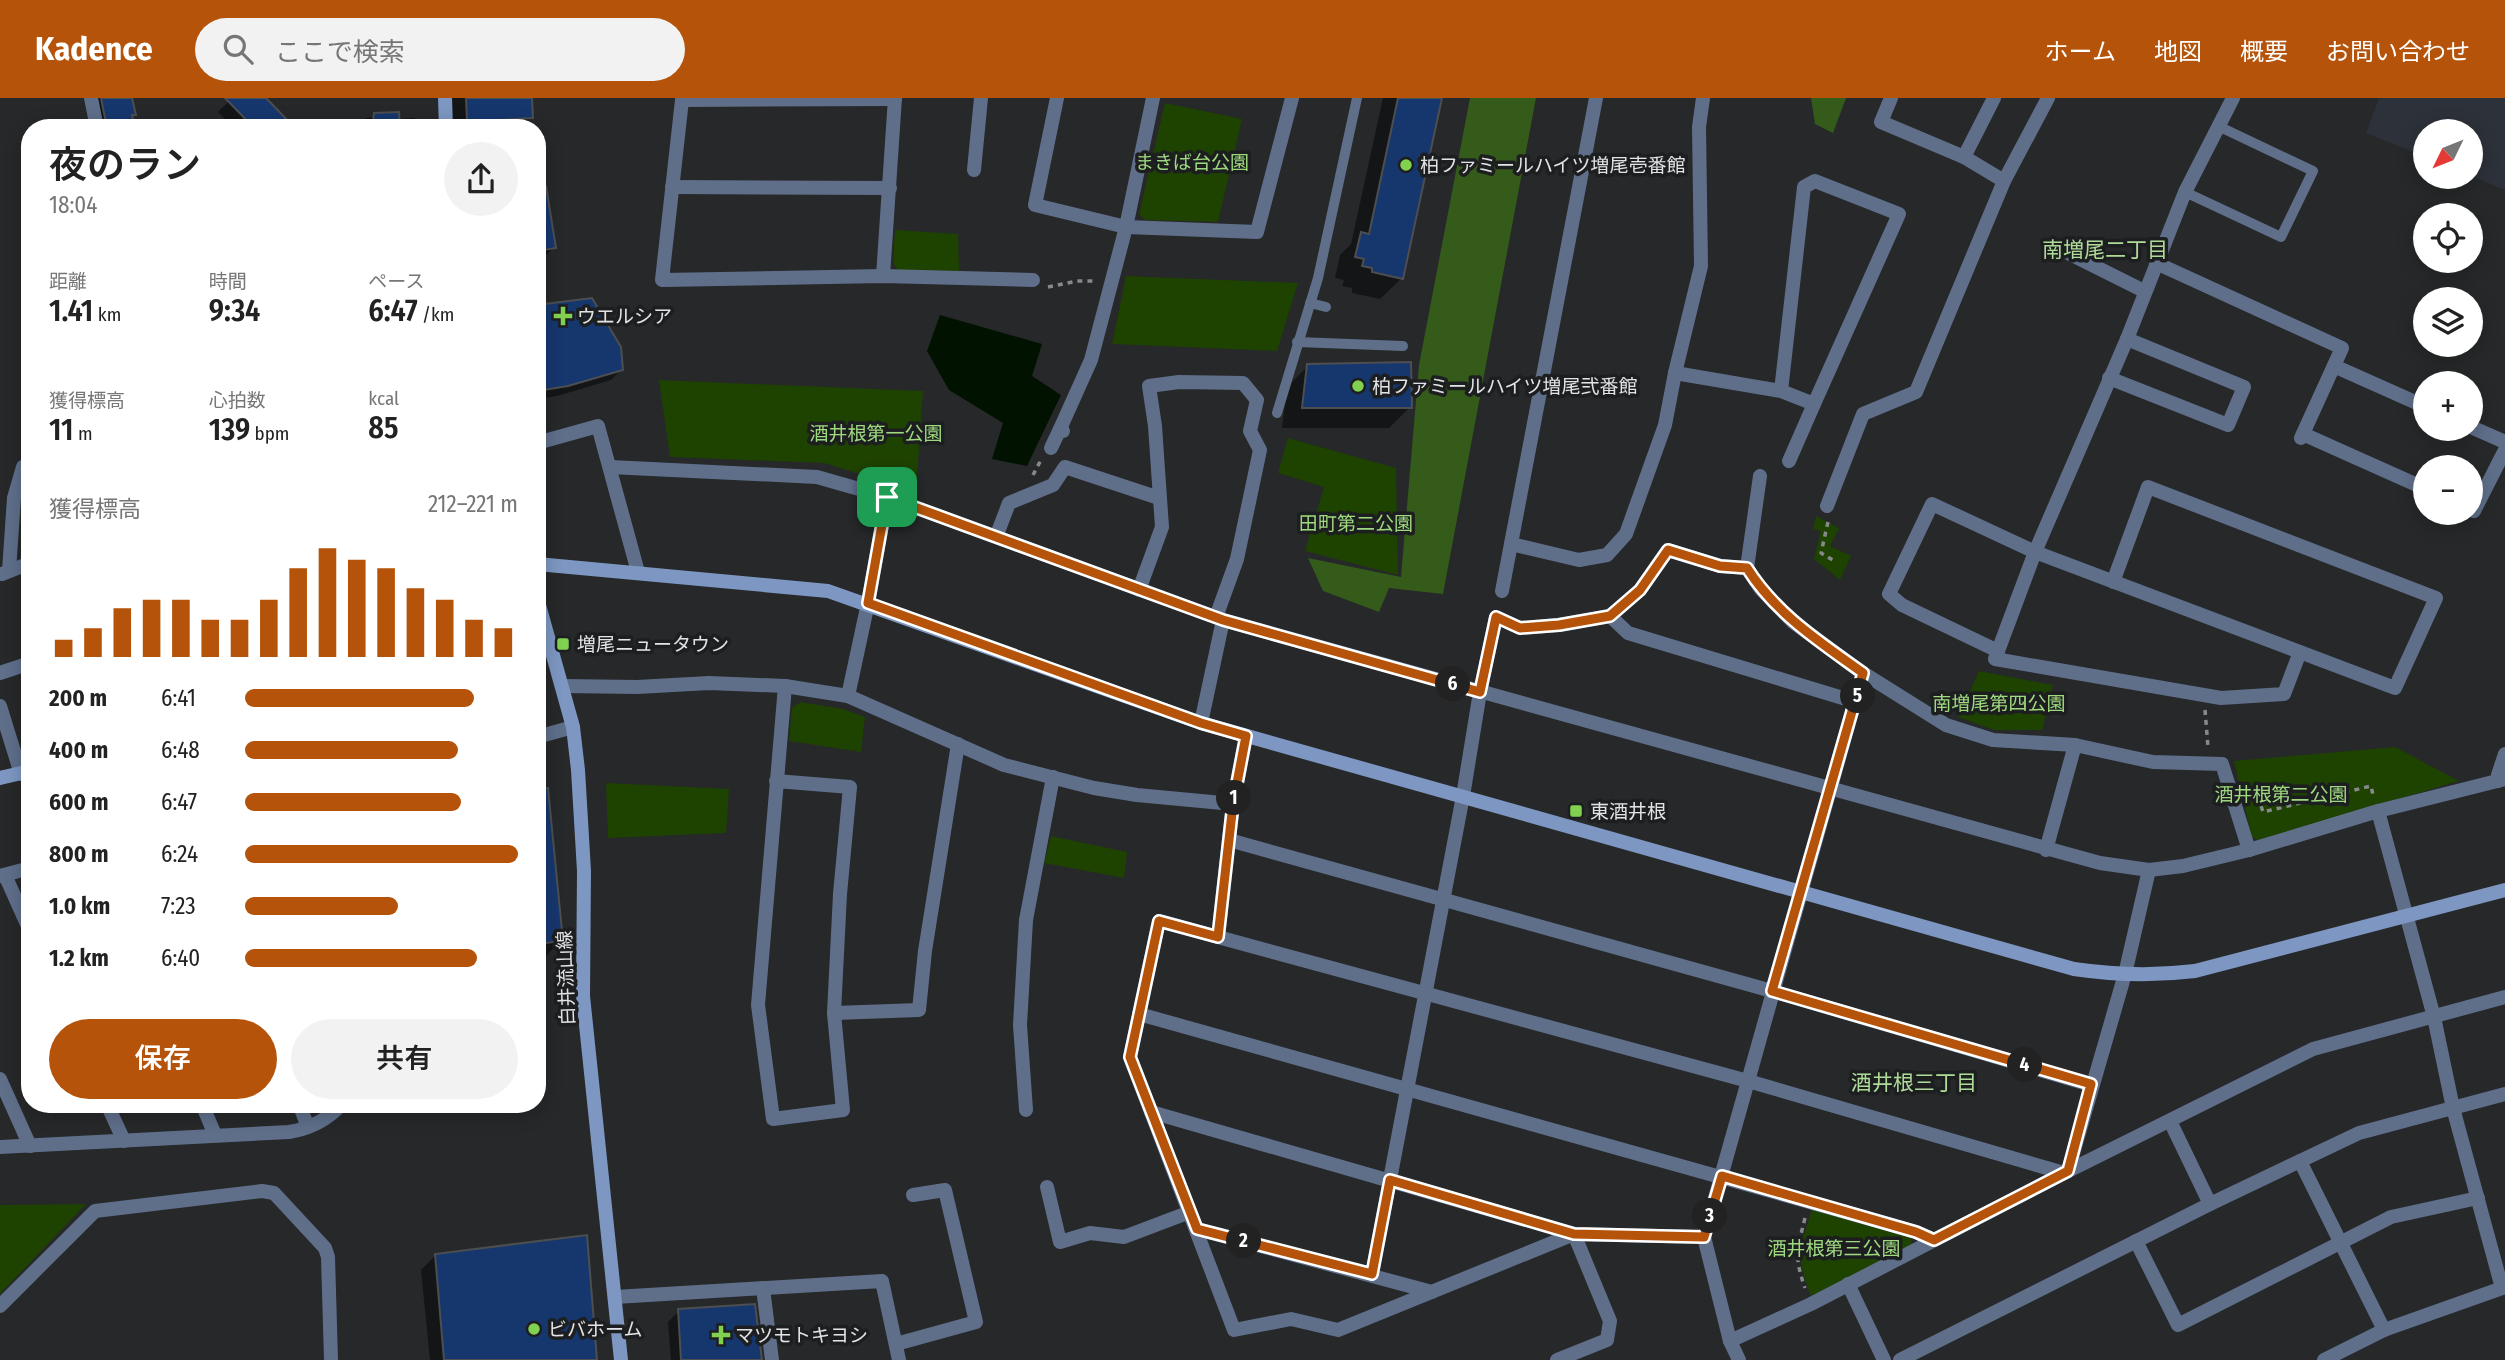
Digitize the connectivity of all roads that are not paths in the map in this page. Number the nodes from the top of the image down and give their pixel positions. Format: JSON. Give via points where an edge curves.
{"nodes":[{"id":1,"x":91,"y":98,"type":"edge"},
{"id":2,"x":445,"y":98,"type":"edge"},
{"id":3,"x":895,"y":98,"type":"edge"},
{"id":4,"x":981,"y":98,"type":"edge"},
{"id":5,"x":1057,"y":98,"type":"edge"},
{"id":6,"x":1153,"y":98,"type":"edge"},
{"id":7,"x":1292,"y":98,"type":"edge"},
{"id":8,"x":1357,"y":98,"type":"edge"},
{"id":9,"x":1596,"y":98,"type":"edge"},
{"id":10,"x":1703,"y":98,"type":"edge"},
{"id":11,"x":1891,"y":98,"type":"edge"},
{"id":12,"x":1994,"y":98,"type":"edge"},
{"id":13,"x":2048,"y":98,"type":"edge"},
{"id":14,"x":2233,"y":98,"type":"edge"},
{"id":15,"x":682,"y":99,"type":"edge"},
{"id":16,"x":95,"y":119,"type":"edge"},
{"id":17,"x":446,"y":119,"type":"edge"},
{"id":18,"x":2218,"y":126,"type":"junction"},
{"id":19,"x":1964,"y":158,"type":"junction"},
{"id":20,"x":974,"y":170,"type":"dead end"},
{"id":21,"x":2004,"y":181,"type":"junction"},
{"id":22,"x":672,"y":187,"type":"junction"},
{"id":23,"x":890,"y":188,"type":"junction"},
{"id":24,"x":2185,"y":192,"type":"junction"},
{"id":25,"x":1126,"y":228,"type":"junction"},
{"id":26,"x":2070,"y":254,"type":"dead end"},
{"id":27,"x":2156,"y":263,"type":"junction"},
{"id":28,"x":883,"y":276,"type":"junction"},
{"id":29,"x":1033,"y":280,"type":"road end"},
{"id":30,"x":2144,"y":291,"type":"junction"},
{"id":31,"x":1310,"y":303,"type":"junction"},
{"id":32,"x":1326,"y":307,"type":"dead end"},
{"id":33,"x":2127,"y":339,"type":"junction"},
{"id":34,"x":1297,"y":342,"type":"junction"},
{"id":35,"x":1404,"y":346,"type":"dead end"},
{"id":36,"x":2334,"y":366,"type":"junction"},
{"id":37,"x":1675,"y":373,"type":"junction"},
{"id":38,"x":2109,"y":378,"type":"junction"},
{"id":39,"x":1781,"y":391,"type":"junction"},
{"id":40,"x":2413,"y":401,"type":"edge"},
{"id":41,"x":1814,"y":404,"type":"junction"},
{"id":42,"x":1278,"y":412,"type":"dead end"},
{"id":43,"x":2483,"y":432,"type":"edge"},
{"id":44,"x":546,"y":440,"type":"edge"},
{"id":45,"x":2505,"y":442,"type":"edge"},
{"id":46,"x":1051,"y":448,"type":"dead end"},
{"id":47,"x":2505,"y":450,"type":"edge"},
{"id":48,"x":1789,"y":461,"type":"dead end"},
{"id":49,"x":610,"y":467,"type":"junction"},
{"id":50,"x":21,"y":474,"type":"edge"},
{"id":51,"x":1760,"y":476,"type":"dead end"},
{"id":52,"x":2413,"y":483,"type":"edge"},
{"id":53,"x":2483,"y":493,"type":"edge"},
{"id":54,"x":887,"y":497,"type":"junction"},
{"id":55,"x":1159,"y":498,"type":"junction"},
{"id":56,"x":1827,"y":506,"type":"road end"},
{"id":57,"x":996,"y":537,"type":"junction"},
{"id":58,"x":1511,"y":544,"type":"junction"},
{"id":59,"x":2035,"y":552,"type":"junction"},
{"id":60,"x":546,"y":565,"type":"edge"},
{"id":61,"x":21,"y":566,"type":"edge"},
{"id":62,"x":1747,"y":568,"type":"junction"},
{"id":63,"x":638,"y":572,"type":"junction"},
{"id":64,"x":2,"y":573,"type":"edge"},
{"id":65,"x":2113,"y":582,"type":"junction"},
{"id":66,"x":1139,"y":590,"type":"junction"},
{"id":67,"x":1502,"y":591,"type":"dead end"},
{"id":68,"x":868,"y":603,"type":"junction"},
{"id":69,"x":1610,"y":616,"type":"junction"},
{"id":70,"x":1219,"y":619,"type":"junction"},
{"id":71,"x":546,"y":637,"type":"edge"},
{"id":72,"x":1998,"y":651,"type":"junction"},
{"id":73,"x":2300,"y":652,"type":"junction"},
{"id":74,"x":21,"y":666,"type":"edge"},
{"id":75,"x":0,"y":673,"type":"edge"},
{"id":76,"x":1863,"y":673,"type":"junction"},
{"id":77,"x":562,"y":686,"type":"junction"},
{"id":78,"x":785,"y":686,"type":"junction"},
{"id":79,"x":1480,"y":692,"type":"junction"},
{"id":80,"x":848,"y":696,"type":"junction"},
{"id":81,"x":1856,"y":702,"type":"junction"},
{"id":82,"x":0,"y":706,"type":"edge"},
{"id":83,"x":1201,"y":723,"type":"junction"},
{"id":84,"x":573,"y":727,"type":"junction"},
{"id":85,"x":546,"y":734,"type":"edge"},
{"id":86,"x":1246,"y":736,"type":"junction"},
{"id":87,"x":958,"y":744,"type":"junction"},
{"id":88,"x":2075,"y":745,"type":"junction"},
{"id":89,"x":2505,"y":754,"type":"edge"},
{"id":90,"x":21,"y":762,"type":"edge"},
{"id":91,"x":21,"y":774,"type":"edge"},
{"id":92,"x":1053,"y":777,"type":"junction"},
{"id":93,"x":0,"y":778,"type":"edge"},
{"id":94,"x":2502,"y":780,"type":"edge"},
{"id":95,"x":776,"y":781,"type":"junction"},
{"id":96,"x":1832,"y":789,"type":"junction"},
{"id":97,"x":1463,"y":796,"type":"junction"},
{"id":98,"x":1233,"y":804,"type":"junction"},
{"id":99,"x":2378,"y":811,"type":"junction"},
{"id":100,"x":1228,"y":840,"type":"junction"},
{"id":101,"x":2046,"y":850,"type":"junction"},
{"id":102,"x":2249,"y":850,"type":"junction"},
{"id":103,"x":2149,"y":870,"type":"junction"},
{"id":104,"x":21,"y":871,"type":"edge"},
{"id":105,"x":2,"y":876,"type":"edge"},
{"id":106,"x":2505,"y":890,"type":"edge"},
{"id":107,"x":1801,"y":893,"type":"junction"},
{"id":108,"x":1443,"y":900,"type":"junction"},
{"id":109,"x":21,"y":913,"type":"edge"},
{"id":110,"x":2405,"y":916,"type":"junction"},
{"id":111,"x":1218,"y":937,"type":"junction"},
{"id":112,"x":2125,"y":974,"type":"junction"},
{"id":113,"x":1772,"y":991,"type":"junction"},
{"id":114,"x":1425,"y":995,"type":"junction"},
{"id":115,"x":2505,"y":998,"type":"edge"},
{"id":116,"x":834,"y":1013,"type":"junction"},
{"id":117,"x":1139,"y":1014,"type":"junction"},
{"id":118,"x":2434,"y":1017,"type":"junction"},
{"id":119,"x":0,"y":1079,"type":"edge"},
{"id":120,"x":1748,"y":1081,"type":"junction"},
{"id":121,"x":2091,"y":1084,"type":"junction"},
{"id":122,"x":1407,"y":1088,"type":"junction"},
{"id":123,"x":2505,"y":1094,"type":"edge"},
{"id":124,"x":2453,"y":1108,"type":"junction"},
{"id":125,"x":1026,"y":1110,"type":"dead end"},
{"id":126,"x":1151,"y":1112,"type":"junction"},
{"id":127,"x":111,"y":1113,"type":"edge"},
{"id":128,"x":206,"y":1113,"type":"edge"},
{"id":129,"x":303,"y":1113,"type":"edge"},
{"id":130,"x":332,"y":1113,"type":"edge"},
{"id":131,"x":2170,"y":1121,"type":"junction"},
{"id":132,"x":309,"y":1127,"type":"junction"},
{"id":133,"x":215,"y":1135,"type":"junction"},
{"id":134,"x":124,"y":1141,"type":"junction"},
{"id":135,"x":30,"y":1146,"type":"junction"},
{"id":136,"x":0,"y":1147,"type":"edge"},
{"id":137,"x":2300,"y":1161,"type":"junction"},
{"id":138,"x":2066,"y":1172,"type":"junction"},
{"id":139,"x":1722,"y":1176,"type":"junction"},
{"id":140,"x":1390,"y":1180,"type":"junction"},
{"id":141,"x":1047,"y":1187,"type":"dead end"},
{"id":142,"x":914,"y":1195,"type":"dead end"},
{"id":143,"x":2478,"y":1198,"type":"junction"},
{"id":144,"x":2210,"y":1204,"type":"junction"},
{"id":145,"x":1190,"y":1212,"type":"junction"},
{"id":146,"x":1197,"y":1229,"type":"junction"},
{"id":147,"x":1574,"y":1234,"type":"junction"},
{"id":148,"x":1704,"y":1237,"type":"junction"},
{"id":149,"x":1934,"y":1240,"type":"junction"},
{"id":150,"x":2136,"y":1241,"type":"junction"},
{"id":151,"x":2339,"y":1242,"type":"junction"},
{"id":152,"x":1372,"y":1274,"type":"junction"},
{"id":153,"x":1848,"y":1284,"type":"junction"},
{"id":154,"x":763,"y":1288,"type":"junction"},
{"id":155,"x":2504,"y":1288,"type":"edge"},
{"id":156,"x":1432,"y":1292,"type":"junction"},
{"id":157,"x":615,"y":1297,"type":"junction"},
{"id":158,"x":0,"y":1306,"type":"edge"},
{"id":159,"x":2384,"y":1330,"type":"junction"},
{"id":160,"x":1730,"y":1341,"type":"junction"},
{"id":161,"x":896,"y":1344,"type":"junction"},
{"id":162,"x":1561,"y":1359,"type":"edge"},
{"id":163,"x":331,"y":1360,"type":"edge"},
{"id":164,"x":621,"y":1360,"type":"edge"},
{"id":165,"x":772,"y":1360,"type":"edge"},
{"id":166,"x":899,"y":1360,"type":"edge"},
{"id":167,"x":1739,"y":1360,"type":"edge"},
{"id":168,"x":1884,"y":1360,"type":"edge"},
{"id":169,"x":1899,"y":1360,"type":"edge"},
{"id":170,"x":2324,"y":1360,"type":"edge"}],
"edges":[{"from":1,"to":16,"type":"street"},
{"from":2,"to":17,"type":"street"},
{"from":3,"to":15,"type":"street"},
{"from":3,"to":23,"type":"street"},
{"from":4,"to":20,"type":"street"},
{"from":5,"to":25,"type":"street","via":[[1035,205]]},
{"from":6,"to":25,"type":"street"},
{"from":7,"to":25,"type":"street","via":[[1257,232]]},
{"from":8,"to":31,"type":"lane"},
{"from":9,"to":58,"type":"street"},
{"from":10,"to":37,"type":"street","via":[[1699,127],[1701,266]]},
{"from":11,"to":19,"type":"street","via":[[1881,122]]},
{"from":12,"to":19,"type":"street"},
{"from":13,"to":21,"type":"street"},
{"from":14,"to":18,"type":"street"},
{"from":15,"to":22,"type":"street"},
{"from":18,"to":24,"type":"street"},
{"from":18,"to":24,"type":"lane","via":[[2313,171],[2281,237]]},
{"from":19,"to":21,"type":"street"},
{"from":21,"to":56,"type":"street","via":[[1916,392],[1863,414]]},
{"from":22,"to":23,"type":"street"},
{"from":22,"to":28,"type":"street","via":[[662,280]]},
{"from":23,"to":28,"type":"street"},
{"from":24,"to":27,"type":"street"},
{"from":25,"to":46,"type":"street","via":[[1091,360]]},
{"from":26,"to":30,"type":"street"},
{"from":27,"to":30,"type":"street"},
{"from":27,"to":36,"type":"street","via":[[2342,348]]},
{"from":28,"to":29,"type":"street"},
{"from":30,"to":33,"type":"street"},
{"from":31,"to":32,"type":"lane"},
{"from":31,"to":34,"type":"lane"},
{"from":33,"to":38,"type":"street"},
{"from":33,"to":38,"type":"street","via":[[2244,387],[2228,425]]},
{"from":34,"to":35,"type":"lane"},
{"from":34,"to":42,"type":"lane"},
{"from":36,"to":40,"type":"street"},
{"from":36,"to":52,"type":"street","via":[[2302,436]]},
{"from":37,"to":39,"type":"street"},
{"from":37,"to":58,"type":"street","via":[[1665,425],[1626,534],[1607,555],[1579,559]]},
{"from":38,"to":59,"type":"street"},
{"from":39,"to":41,"type":"street"},
{"from":39,"to":41,"type":"street","via":[[1804,187],[1815,181],[1899,214]]},
{"from":41,"to":48,"type":"street"},
{"from":43,"to":45,"type":"street"},
{"from":44,"to":49,"type":"street","via":[[598,426]]},
{"from":47,"to":53,"type":"street"},
{"from":49,"to":54,"type":"street","via":[[817,477]]},
{"from":49,"to":63,"type":"street"},
{"from":50,"to":64,"type":"street"},
{"from":51,"to":62,"type":"street"},
{"from":54,"to":57,"type":"street"},
{"from":54,"to":68,"type":"street"},
{"from":55,"to":57,"type":"street","via":[[1065,467],[1053,485],[1009,503]]},
{"from":55,"to":66,"type":"street","via":[[1162,527]]},
{"from":55,"to":70,"type":"street","via":[[1150,386],[1243,383],[1257,400],[1250,431],[1260,450]]},
{"from":57,"to":66,"type":"street"},
{"from":58,"to":67,"type":"street"},
{"from":59,"to":65,"type":"street"},
{"from":59,"to":72,"type":"street"},
{"from":59,"to":72,"type":"street","via":[[1932,504],[1889,594],[1902,605]]},
{"from":60,"to":63,"type":"street"},
{"from":61,"to":64,"type":"street"},
{"from":62,"to":69,"type":"street","via":[[1720,566],[1668,550],[1640,590]]},
{"from":62,"to":76,"type":"street","via":[[1793,622]]},
{"from":63,"to":68,"type":"street","via":[[799,587]]},
{"from":65,"to":73,"type":"street"},
{"from":65,"to":73,"type":"street","via":[[2148,486],[2436,598],[2395,688]]},
{"from":66,"to":70,"type":"street"},
{"from":68,"to":80,"type":"street"},
{"from":68,"to":83,"type":"street"},
{"from":69,"to":79,"type":"street","via":[[1520,628],[1496,617]]},
{"from":69,"to":81,"type":"street","via":[[1628,633]]},
{"from":70,"to":79,"type":"street"},
{"from":70,"to":83,"type":"street"},
{"from":71,"to":77,"type":"street","name":"白井流山線"},
{"from":72,"to":73,"type":"street","via":[[1995,659],[2221,698],[2284,694]]},
{"from":74,"to":75,"type":"street"},
{"from":76,"to":81,"type":"street"},
{"from":76,"to":88,"type":"street","via":[[1947,725],[1993,740]]},
{"from":77,"to":78,"type":"street"},
{"from":77,"to":84,"type":"street","name":"白井流山線"},
{"from":78,"to":80,"type":"street"},
{"from":78,"to":95,"type":"street"},
{"from":79,"to":96,"type":"street"},
{"from":79,"to":97,"type":"street"},
{"from":80,"to":87,"type":"street"},
{"from":81,"to":96,"type":"street"},
{"from":82,"to":90,"type":"street"},
{"from":83,"to":86,"type":"street"},
{"from":84,"to":85,"type":"street"},
{"from":84,"to":157,"type":"street","name":"白井流山線","via":[[583,833],[583,996]]},
{"from":86,"to":97,"type":"street"},
{"from":86,"to":98,"type":"street"},
{"from":87,"to":92,"type":"street","via":[[1004,765]]},
{"from":87,"to":116,"type":"street","via":[[919,1010]]},
{"from":88,"to":101,"type":"street"},
{"from":88,"to":102,"type":"street","via":[[2153,762],[2222,764]]},
{"from":89,"to":94,"type":"street","via":[[2498,775]]},
{"from":91,"to":93,"type":"street"},
{"from":92,"to":98,"type":"street","via":[[1137,795]]},
{"from":92,"to":125,"type":"street","via":[[1026,920],[1020,1025]]},
{"from":94,"to":99,"type":"street"},
{"from":95,"to":116,"type":"street","via":[[850,787]]},
{"from":95,"to":116,"type":"street","via":[[758,1005],[772,1119],[843,1110]]},
{"from":96,"to":101,"type":"street"},
{"from":96,"to":107,"type":"street"},
{"from":97,"to":107,"type":"street"},
{"from":97,"to":108,"type":"street"},
{"from":98,"to":100,"type":"street"},
{"from":99,"to":102,"type":"street"},
{"from":99,"to":110,"type":"street"},
{"from":100,"to":108,"type":"street"},
{"from":100,"to":111,"type":"street"},
{"from":101,"to":103,"type":"street"},
{"from":102,"to":103,"type":"street"},
{"from":103,"to":112,"type":"street"},
{"from":104,"to":105,"type":"street"},
{"from":105,"to":109,"type":"street"},
{"from":106,"to":110,"type":"street"},
{"from":107,"to":112,"type":"street","via":[[2074,969]]},
{"from":107,"to":113,"type":"street"},
{"from":108,"to":113,"type":"street"},
{"from":108,"to":114,"type":"street"},
{"from":110,"to":112,"type":"street","via":[[2195,971]]},
{"from":110,"to":118,"type":"street"},
{"from":111,"to":114,"type":"street"},
{"from":111,"to":117,"type":"street","via":[[1159,921]]},
{"from":112,"to":121,"type":"street"},
{"from":113,"to":120,"type":"street"},
{"from":113,"to":121,"type":"street"},
{"from":114,"to":120,"type":"street"},
{"from":114,"to":122,"type":"street"},
{"from":115,"to":118,"type":"street"},
{"from":117,"to":122,"type":"street"},
{"from":117,"to":126,"type":"street","via":[[1130,1057]]},
{"from":118,"to":124,"type":"street"},
{"from":118,"to":131,"type":"street","via":[[2313,1049]]},
{"from":119,"to":135,"type":"street"},
{"from":120,"to":138,"type":"street"},
{"from":120,"to":139,"type":"street"},
{"from":121,"to":138,"type":"street"},
{"from":122,"to":139,"type":"street"},
{"from":122,"to":140,"type":"street"},
{"from":123,"to":124,"type":"street"},
{"from":124,"to":137,"type":"street","via":[[2359,1133]]},
{"from":124,"to":143,"type":"street"},
{"from":126,"to":140,"type":"street"},
{"from":126,"to":145,"type":"street"},
{"from":127,"to":134,"type":"street"},
{"from":128,"to":133,"type":"street"},
{"from":129,"to":132,"type":"street"},
{"from":130,"to":132,"type":"street"},
{"from":131,"to":138,"type":"street"},
{"from":131,"to":144,"type":"street"},
{"from":132,"to":133,"type":"street"},
{"from":133,"to":134,"type":"street"},
{"from":134,"to":135,"type":"street"},
{"from":135,"to":136,"type":"street"},
{"from":137,"to":144,"type":"street"},
{"from":137,"to":151,"type":"street"},
{"from":138,"to":149,"type":"street"},
{"from":139,"to":148,"type":"street"},
{"from":139,"to":149,"type":"street"},
{"from":140,"to":147,"type":"street"},
{"from":140,"to":152,"type":"street"},
{"from":141,"to":145,"type":"street","via":[[1060,1242],[1090,1233],[1124,1237]]},
{"from":142,"to":161,"type":"street","via":[[945,1190],[976,1322]]},
{"from":143,"to":151,"type":"street","via":[[2391,1217]]},
{"from":143,"to":155,"type":"street"},
{"from":144,"to":150,"type":"street"},
{"from":145,"to":146,"type":"street"},
{"from":146,"to":152,"type":"street"},
{"from":146,"to":156,"type":"street","via":[[1234,1330],[1291,1319],[1338,1330]]},
{"from":147,"to":148,"type":"street"},
{"from":147,"to":156,"type":"street"},
{"from":147,"to":162,"type":"street","via":[[1610,1321],[1607,1339]]},
{"from":148,"to":160,"type":"street"},
{"from":149,"to":153,"type":"street"},
{"from":150,"to":151,"type":"street","via":[[2178,1325]]},
{"from":150,"to":169,"type":"street"},
{"from":151,"to":159,"type":"street"},
{"from":152,"to":156,"type":"street"},
{"from":153,"to":160,"type":"street"},
{"from":153,"to":168,"type":"street"},
{"from":154,"to":157,"type":"street"},
{"from":154,"to":161,"type":"street","via":[[882,1281]]},
{"from":154,"to":165,"type":"street"},
{"from":155,"to":159,"type":"street"},
{"from":157,"to":164,"type":"street","name":"白井流山線"},
{"from":158,"to":163,"type":"street","via":[[94,1212],[262,1191],[274,1193],[325,1248]]},
{"from":159,"to":170,"type":"street"},
{"from":160,"to":167,"type":"street"},
{"from":161,"to":166,"type":"street"}]}
